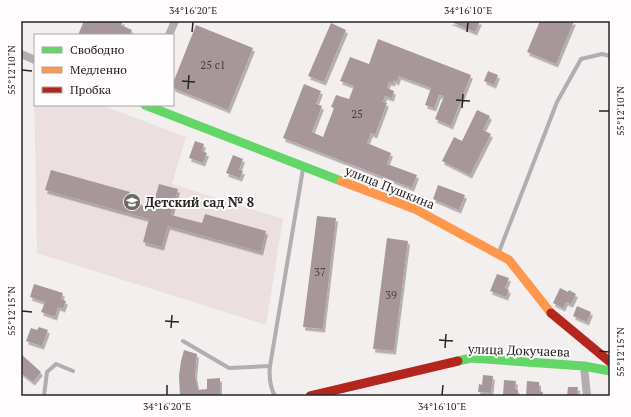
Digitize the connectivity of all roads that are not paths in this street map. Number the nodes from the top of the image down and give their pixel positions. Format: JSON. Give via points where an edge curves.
{"nodes":[{"id":1,"x":175,"y":21,"type":"edge"},
{"id":2,"x":170,"y":34,"type":"edge"},
{"id":3,"x":21,"y":54,"type":"edge"},
{"id":4,"x":610,"y":56,"type":"edge"},
{"id":5,"x":34,"y":60,"type":"edge"},
{"id":6,"x":148,"y":106,"type":"edge"},
{"id":7,"x":303,"y":167,"type":"junction"},
{"id":8,"x":498,"y":254,"type":"junction"},
{"id":9,"x":183,"y":341,"type":"dead end"},
{"id":10,"x":610,"y":362,"type":"edge"},
{"id":11,"x":270,"y":366,"type":"junction"},
{"id":12,"x":584,"y":366,"type":"junction"},
{"id":13,"x":73,"y":371,"type":"dead end"},
{"id":14,"x":610,"y":371,"type":"edge"},
{"id":15,"x":320,"y":395,"type":"edge"},
{"id":16,"x":44,"y":396,"type":"edge"},
{"id":17,"x":275,"y":396,"type":"edge"},
{"id":18,"x":310,"y":396,"type":"edge"},
{"id":19,"x":587,"y":396,"type":"edge"}],
"edges":[{"from":1,"to":2,"type":"street"},
{"from":3,"to":5,"type":"street"},
{"from":4,"to":8,"type":"lane","via":[[602,54],[581,59],[557,102]]},
{"from":6,"to":7,"type":"street","name":"улица Пушкина"},
{"from":7,"to":8,"type":"street","name":"улица Пушкина","via":[[415,208]]},
{"from":7,"to":11,"type":"lane"},
{"from":8,"to":10,"type":"street","name":"улица Пушкина","via":[[508,260],[549,310]]},
{"from":9,"to":11,"type":"lane","via":[[229,368]]},
{"from":11,"to":17,"type":"lane","via":[[269,377]]},
{"from":12,"to":14,"type":"street","name":"улица Докучаева"},
{"from":12,"to":15,"type":"street","name":"улица Докучаева","via":[[471,358]]},
{"from":12,"to":19,"type":"street"},
{"from":13,"to":16,"type":"lane","via":[[56,364],[47,372]]},
{"from":15,"to":18,"type":"street","name":"улица Докучаева"}]}
